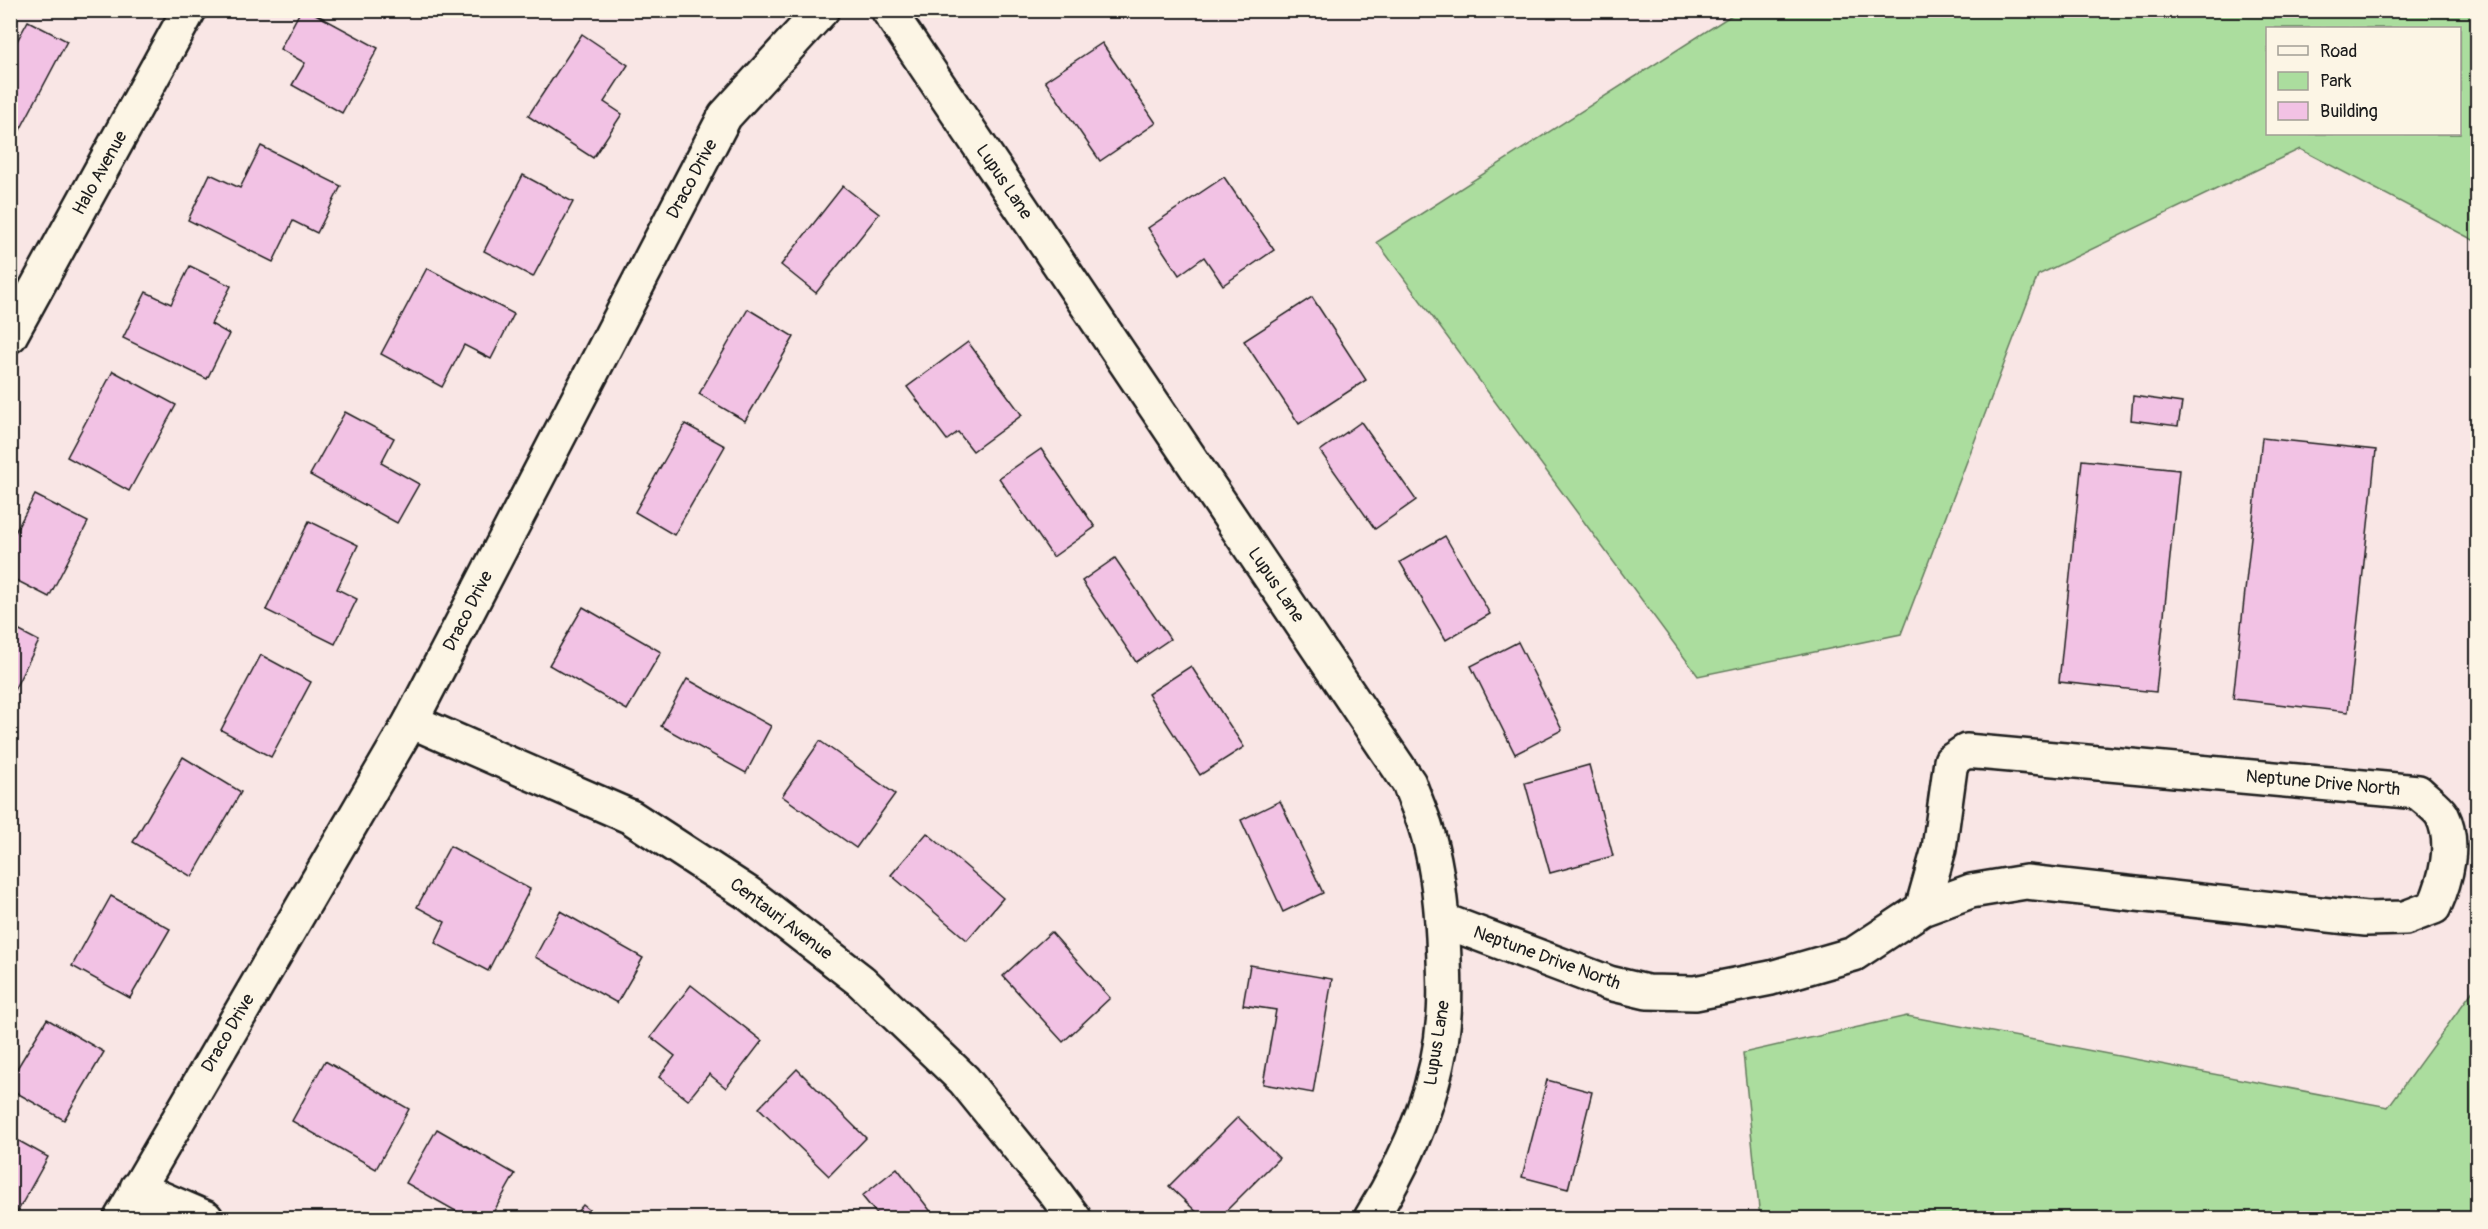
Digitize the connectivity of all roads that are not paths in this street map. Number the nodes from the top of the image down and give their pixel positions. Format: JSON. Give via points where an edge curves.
{"nodes":[{"id":1,"x":189,"y":10,"type":"edge"},
{"id":2,"x":822,"y":10,"type":"edge"},
{"id":3,"x":888,"y":10,"type":"edge"},
{"id":4,"x":10,"y":336,"type":"edge"},
{"id":5,"x":411,"y":721,"type":"junction"},
{"id":6,"x":1922,"y":909,"type":"junction"},
{"id":7,"x":1442,"y":920,"type":"junction"},
{"id":8,"x":137,"y":1188,"type":"junction"},
{"id":9,"x":121,"y":1218,"type":"edge"},
{"id":10,"x":206,"y":1218,"type":"edge"},
{"id":11,"x":1074,"y":1218,"type":"edge"},
{"id":12,"x":1371,"y":1218,"type":"edge"}],
"edges":[{"from":1,"to":4,"type":"street","name":"Halo Avenue"},
{"from":2,"to":5,"type":"street","name":"Draco Drive","via":[[725,116]]},
{"from":3,"to":7,"type":"street","name":"Lupus Lane","via":[[1409,783],[1437,872]]},
{"from":5,"to":8,"type":"street","name":"Draco Drive"},
{"from":5,"to":11,"type":"street","name":"Centauri Avenue","via":[[631,817],[749,894],[861,981],[964,1080]]},
{"from":6,"to":6,"type":"street","name":"Neptune Drive North","via":[[1971,891],[2026,882],[2366,919],[2405,918],[2434,907],[2445,882],[2449,840],[2441,814],[2418,792],[1966,751],[1950,761],[1940,849]]},
{"from":6,"to":7,"type":"street","name":"Neptune Drive North","via":[[1854,954],[1772,978],[1695,993],[1647,992],[1610,983]]},
{"from":7,"to":12,"type":"street","name":"Lupus Lane","via":[[1444,1014],[1438,1062],[1407,1151]]},
{"from":8,"to":9,"type":"street","name":"Draco Drive"},
{"from":8,"to":10,"type":"street"}]}
